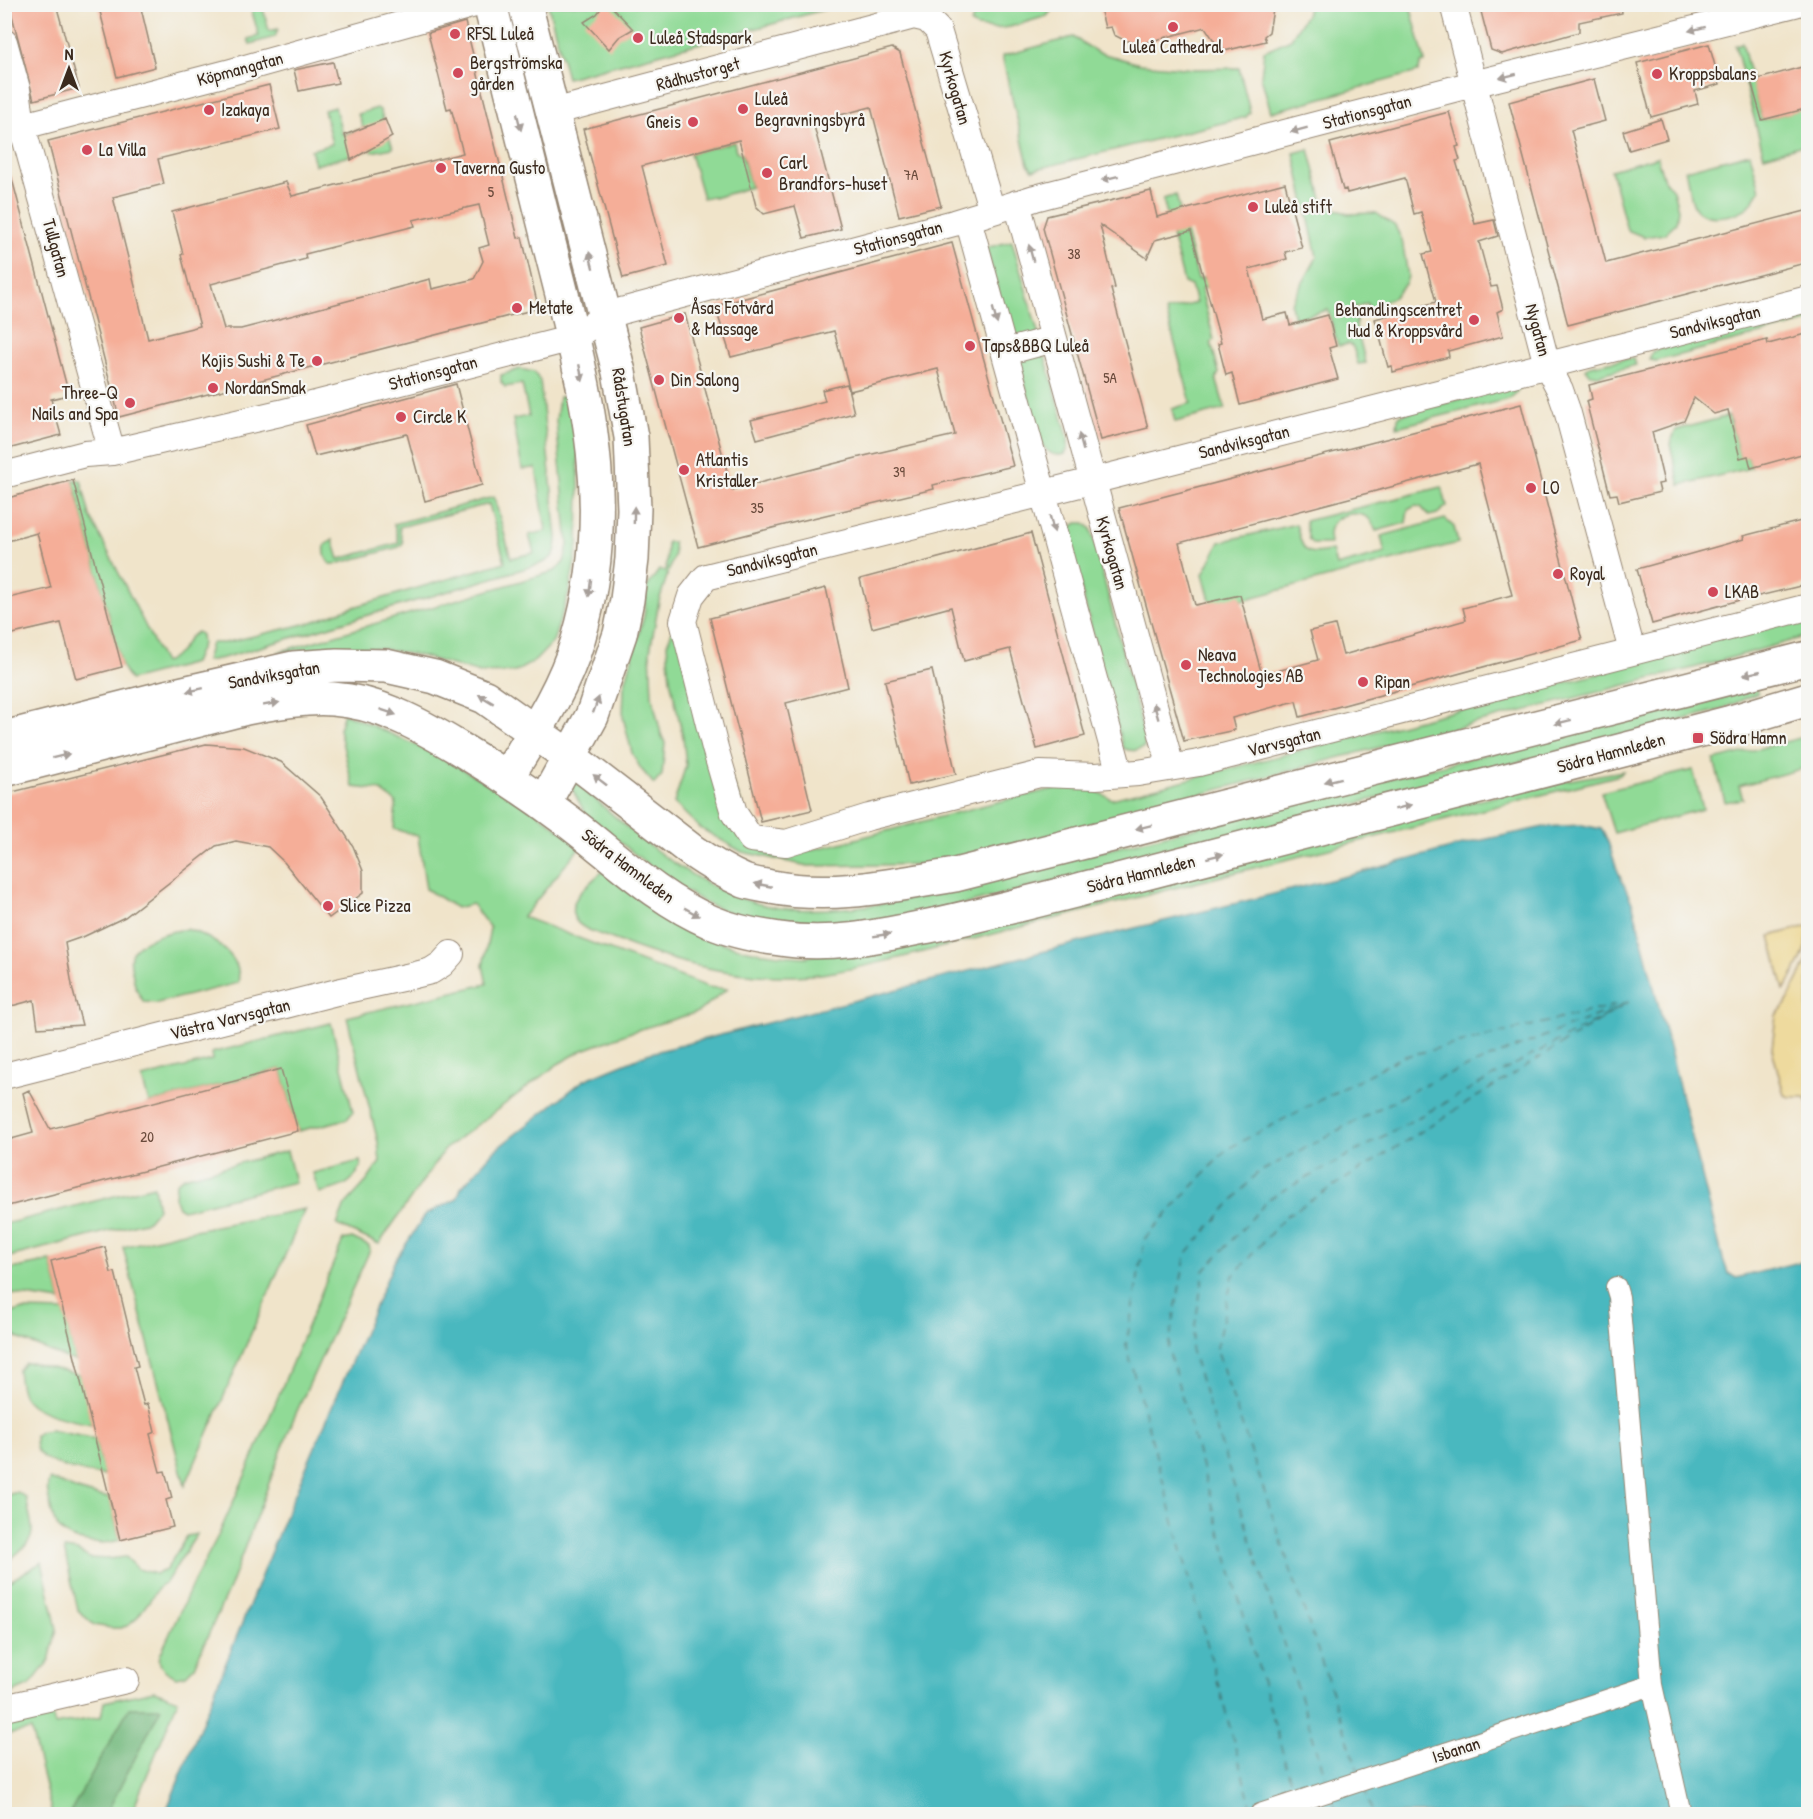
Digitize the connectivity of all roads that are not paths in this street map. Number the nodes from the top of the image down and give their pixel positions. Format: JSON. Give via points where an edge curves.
{"nodes":[{"id":1,"x":475,"y":4,"type":"edge"},
{"id":2,"x":490,"y":4,"type":"edge"},
{"id":3,"x":525,"y":4,"type":"edge"},
{"id":4,"x":1453,"y":4,"type":"edge"},
{"id":5,"x":1795,"y":4,"type":"edge"},
{"id":6,"x":912,"y":17,"type":"joint"},
{"id":7,"x":4,"y":42,"type":"edge"},
{"id":8,"x":1473,"y":84,"type":"junction"},
{"id":9,"x":553,"y":112,"type":"junction"},
{"id":10,"x":13,"y":129,"type":"edge"},
{"id":11,"x":1017,"y":203,"type":"junction"},
{"id":12,"x":992,"y":211,"type":"junction"},
{"id":13,"x":968,"y":219,"type":"junction"},
{"id":14,"x":1809,"y":299,"type":"edge"},
{"id":15,"x":605,"y":316,"type":"junction"},
{"id":16,"x":573,"y":338,"type":"junction"},
{"id":17,"x":1054,"y":339,"type":"junction"},
{"id":18,"x":1005,"y":352,"type":"junction"},
{"id":19,"x":1547,"y":365,"type":"junction"},
{"id":20,"x":112,"y":452,"type":"junction"},
{"id":21,"x":4,"y":475,"type":"edge"},
{"id":22,"x":1092,"y":481,"type":"junction"},
{"id":23,"x":1044,"y":493,"type":"junction"},
{"id":24,"x":1809,"y":607,"type":"edge"},
{"id":25,"x":1632,"y":651,"type":"junction"},
{"id":26,"x":1809,"y":658,"type":"edge"},
{"id":27,"x":1809,"y":699,"type":"edge"},
{"id":28,"x":535,"y":732,"type":"junction"},
{"id":29,"x":4,"y":738,"type":"edge"},
{"id":30,"x":570,"y":757,"type":"junction"},
{"id":31,"x":1171,"y":767,"type":"junction"},
{"id":32,"x":4,"y":770,"type":"edge"},
{"id":33,"x":1120,"y":774,"type":"junction"},
{"id":34,"x":507,"y":777,"type":"junction"},
{"id":35,"x":544,"y":803,"type":"junction"},
{"id":36,"x":754,"y":840,"type":"joint"},
{"id":37,"x":451,"y":954,"type":"dead end"},
{"id":38,"x":4,"y":1076,"type":"edge"},
{"id":39,"x":1616,"y":1287,"type":"dead end"},
{"id":40,"x":126,"y":1680,"type":"dead end"},
{"id":41,"x":1652,"y":1685,"type":"junction"},
{"id":42,"x":4,"y":1708,"type":"edge"},
{"id":43,"x":1260,"y":1815,"type":"edge"},
{"id":44,"x":1681,"y":1815,"type":"edge"}],
"edges":[{"from":1,"to":10,"type":"street","name":"Köpmangatan"},
{"from":2,"to":16,"type":"main road","name":"Rådstugatan","one_way":true},
{"from":3,"to":9,"type":"main road","name":"Rådstugatan"},
{"from":4,"to":8,"type":"street","name":"Nygatan"},
{"from":5,"to":8,"type":"street","name":"Stationsgatan","one_way":true},
{"from":6,"to":9,"type":"street","name":"Rådhustorget"},
{"from":6,"to":12,"type":"street","name":"Kyrkogatan","via":[[927,19],[938,30]]},
{"from":7,"to":10,"type":"street","name":"Tullgatan","via":[[17,88]]},
{"from":8,"to":11,"type":"street","name":"Stationsgatan","one_way":true},
{"from":8,"to":19,"type":"street","name":"Nygatan"},
{"from":15,"to":9,"type":"main road","name":"Rådstugatan","one_way":true},
{"from":10,"to":20,"type":"street","name":"Tullgatan"},
{"from":11,"to":12,"type":"street","name":"Stationsgatan"},
{"from":17,"to":11,"type":"street","name":"Kyrkogatan","one_way":true},
{"from":12,"to":13,"type":"street","name":"Stationsgatan"},
{"from":13,"to":15,"type":"street","name":"Stationsgatan"},
{"from":13,"to":18,"type":"street","one_way":true},
{"from":14,"to":19,"type":"street","name":"Sandviksgatan"},
{"from":15,"to":16,"type":"street","name":"Stationsgatan"},
{"from":30,"to":15,"type":"main road","name":"Rådstugatan","one_way":true,"via":[[592,716],[620,634],[632,559],[631,437]]},
{"from":16,"to":20,"type":"street","name":"Stationsgatan"},
{"from":16,"to":28,"type":"main road","name":"Rådstugatan","one_way":true,"via":[[595,460],[594,551],[589,597],[577,642],[558,692]]},
{"from":17,"to":18,"type":"street"},
{"from":22,"to":17,"type":"street","name":"Kyrkogatan","one_way":true},
{"from":18,"to":23,"type":"street"},
{"from":19,"to":22,"type":"street","name":"Sandviksgatan"},
{"from":19,"to":25,"type":"street","name":"Nygatan","via":[[1567,410]]},
{"from":20,"to":21,"type":"street","name":"Stationsgatan","via":[[85,454]]},
{"from":22,"to":23,"type":"street","name":"Sandviksgatan"},
{"from":31,"to":22,"type":"street","name":"Kyrkogatan","one_way":true},
{"from":23,"to":33,"type":"street","one_way":true},
{"from":23,"to":36,"type":"street","name":"Sandviksgatan","via":[[706,577],[690,599],[683,621],[734,813]]},
{"from":24,"to":25,"type":"street","name":"Varvsgatan"},
{"from":25,"to":31,"type":"street","name":"Varvsgatan","via":[[1344,727]]},
{"from":26,"to":30,"type":"main road","one_way":true,"via":[[955,875],[865,889],[791,891],[746,882],[692,851]]},
{"from":35,"to":27,"type":"main road","name":"Södra Hamnleden","one_way":true,"via":[[657,892],[713,923],[778,939],[832,942],[885,935],[1023,904]]},
{"from":28,"to":29,"type":"main road","name":"Sandviksgatan","one_way":true,"via":[[485,697],[435,677],[386,666],[337,665],[293,668]]},
{"from":28,"to":30,"type":"main road"},
{"from":28,"to":34,"type":"main road","name":"Rådstugatan"},
{"from":30,"to":35,"type":"main road","name":"Rådstugatan"},
{"from":31,"to":33,"type":"street","name":"Varvsgatan"},
{"from":32,"to":34,"type":"main road","name":"Sandviksgatan","one_way":true,"via":[[246,708],[331,699],[388,711]]},
{"from":33,"to":36,"type":"street","name":"Varvsgatan","via":[[1040,774],[869,817],[786,843]]},
{"from":34,"to":35,"type":"main road","name":"Södra Hamnleden"},
{"from":37,"to":38,"type":"street","name":"Västra Varvsgatan","via":[[431,971]]},
{"from":39,"to":41,"type":"street"},
{"from":40,"to":42,"type":"street"},
{"from":41,"to":43,"type":"street","name":"Isbanan"},
{"from":41,"to":44,"type":"street"}]}
